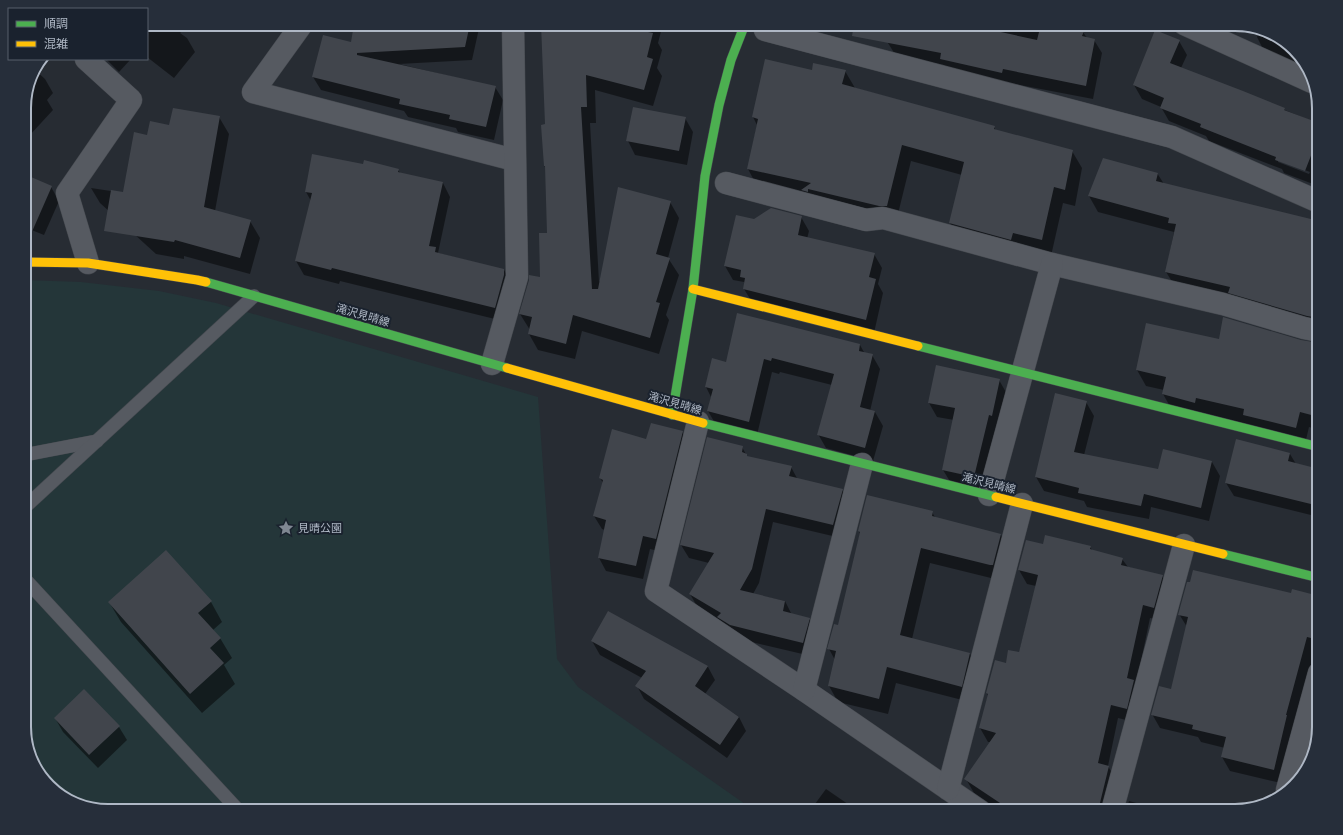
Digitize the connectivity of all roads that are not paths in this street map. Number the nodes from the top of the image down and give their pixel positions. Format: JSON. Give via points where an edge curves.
{"nodes":[{"id":1,"x":297,"y":31,"type":"edge"},
{"id":2,"x":513,"y":31,"type":"edge"},
{"id":3,"x":752,"y":31,"type":"edge"},
{"id":4,"x":770,"y":31,"type":"edge"},
{"id":5,"x":1199,"y":31,"type":"edge"},
{"id":6,"x":87,"y":60,"type":"edge"},
{"id":7,"x":1306,"y":79,"type":"edge"},
{"id":8,"x":514,"y":160,"type":"junction"},
{"id":9,"x":726,"y":183,"type":"dead end"},
{"id":10,"x":1312,"y":199,"type":"edge"},
{"id":11,"x":31,"y":262,"type":"edge"},
{"id":12,"x":88,"y":263,"type":"junction"},
{"id":13,"x":1052,"y":264,"type":"junction"},
{"id":14,"x":692,"y":289,"type":"junction"},
{"id":15,"x":254,"y":296,"type":"junction"},
{"id":16,"x":1312,"y":330,"type":"edge"},
{"id":17,"x":492,"y":364,"type":"junction"},
{"id":18,"x":1022,"y":373,"type":"junction"},
{"id":19,"x":672,"y":415,"type":"junction"},
{"id":20,"x":698,"y":422,"type":"junction"},
{"id":21,"x":97,"y":441,"type":"junction"},
{"id":22,"x":1312,"y":445,"type":"edge"},
{"id":23,"x":31,"y":454,"type":"edge"},
{"id":24,"x":862,"y":464,"type":"junction"},
{"id":25,"x":989,"y":495,"type":"junction"},
{"id":26,"x":31,"y":502,"type":"edge"},
{"id":27,"x":1022,"y":504,"type":"junction"},
{"id":28,"x":1184,"y":545,"type":"junction"},
{"id":29,"x":1312,"y":576,"type":"edge"},
{"id":30,"x":31,"y":586,"type":"edge"},
{"id":31,"x":804,"y":690,"type":"junction"},
{"id":32,"x":1312,"y":699,"type":"edge"},
{"id":33,"x":1290,"y":780,"type":"edge"},
{"id":34,"x":948,"y":789,"type":"junction"},
{"id":35,"x":233,"y":804,"type":"edge"},
{"id":36,"x":970,"y":804,"type":"edge"},
{"id":37,"x":1114,"y":804,"type":"edge"}],
"edges":[{"from":1,"to":8,"type":"street","via":[[253,92]]},
{"from":2,"to":8,"type":"street"},
{"from":3,"to":14,"type":"street","via":[[731,60],[719,105],[705,176]]},
{"from":4,"to":10,"type":"street","via":[[1172,137]]},
{"from":5,"to":7,"type":"street"},
{"from":6,"to":12,"type":"street","via":[[131,100],[67,193]]},
{"from":8,"to":17,"type":"street","via":[[517,278]]},
{"from":9,"to":13,"type":"street","via":[[866,220],[883,218]]},
{"from":11,"to":12,"type":"street","name":"滝沢見晴線"},
{"from":12,"to":15,"type":"street","name":"滝沢見晴線","via":[[197,280]]},
{"from":13,"to":16,"type":"street","via":[[1224,304]]},
{"from":13,"to":18,"type":"street"},
{"from":14,"to":18,"type":"street"},
{"from":14,"to":19,"type":"street"},
{"from":15,"to":17,"type":"street","name":"滝沢見晴線"},
{"from":15,"to":21,"type":"lane"},
{"from":17,"to":19,"type":"street","name":"滝沢見晴線"},
{"from":18,"to":22,"type":"street"},
{"from":18,"to":25,"type":"street"},
{"from":19,"to":20,"type":"street","name":"滝沢見晴線"},
{"from":20,"to":24,"type":"street","name":"滝沢見晴線"},
{"from":20,"to":31,"type":"street","via":[[656,591]]},
{"from":21,"to":23,"type":"lane"},
{"from":21,"to":26,"type":"lane"},
{"from":24,"to":25,"type":"street","name":"滝沢見晴線"},
{"from":24,"to":31,"type":"street"},
{"from":25,"to":27,"type":"street","name":"滝沢見晴線"},
{"from":27,"to":28,"type":"street","name":"滝沢見晴線"},
{"from":27,"to":34,"type":"street"},
{"from":28,"to":29,"type":"street","name":"滝沢見晴線"},
{"from":28,"to":37,"type":"street"},
{"from":30,"to":35,"type":"lane"},
{"from":31,"to":34,"type":"street"},
{"from":32,"to":33,"type":"street"},
{"from":34,"to":36,"type":"street"}]}
